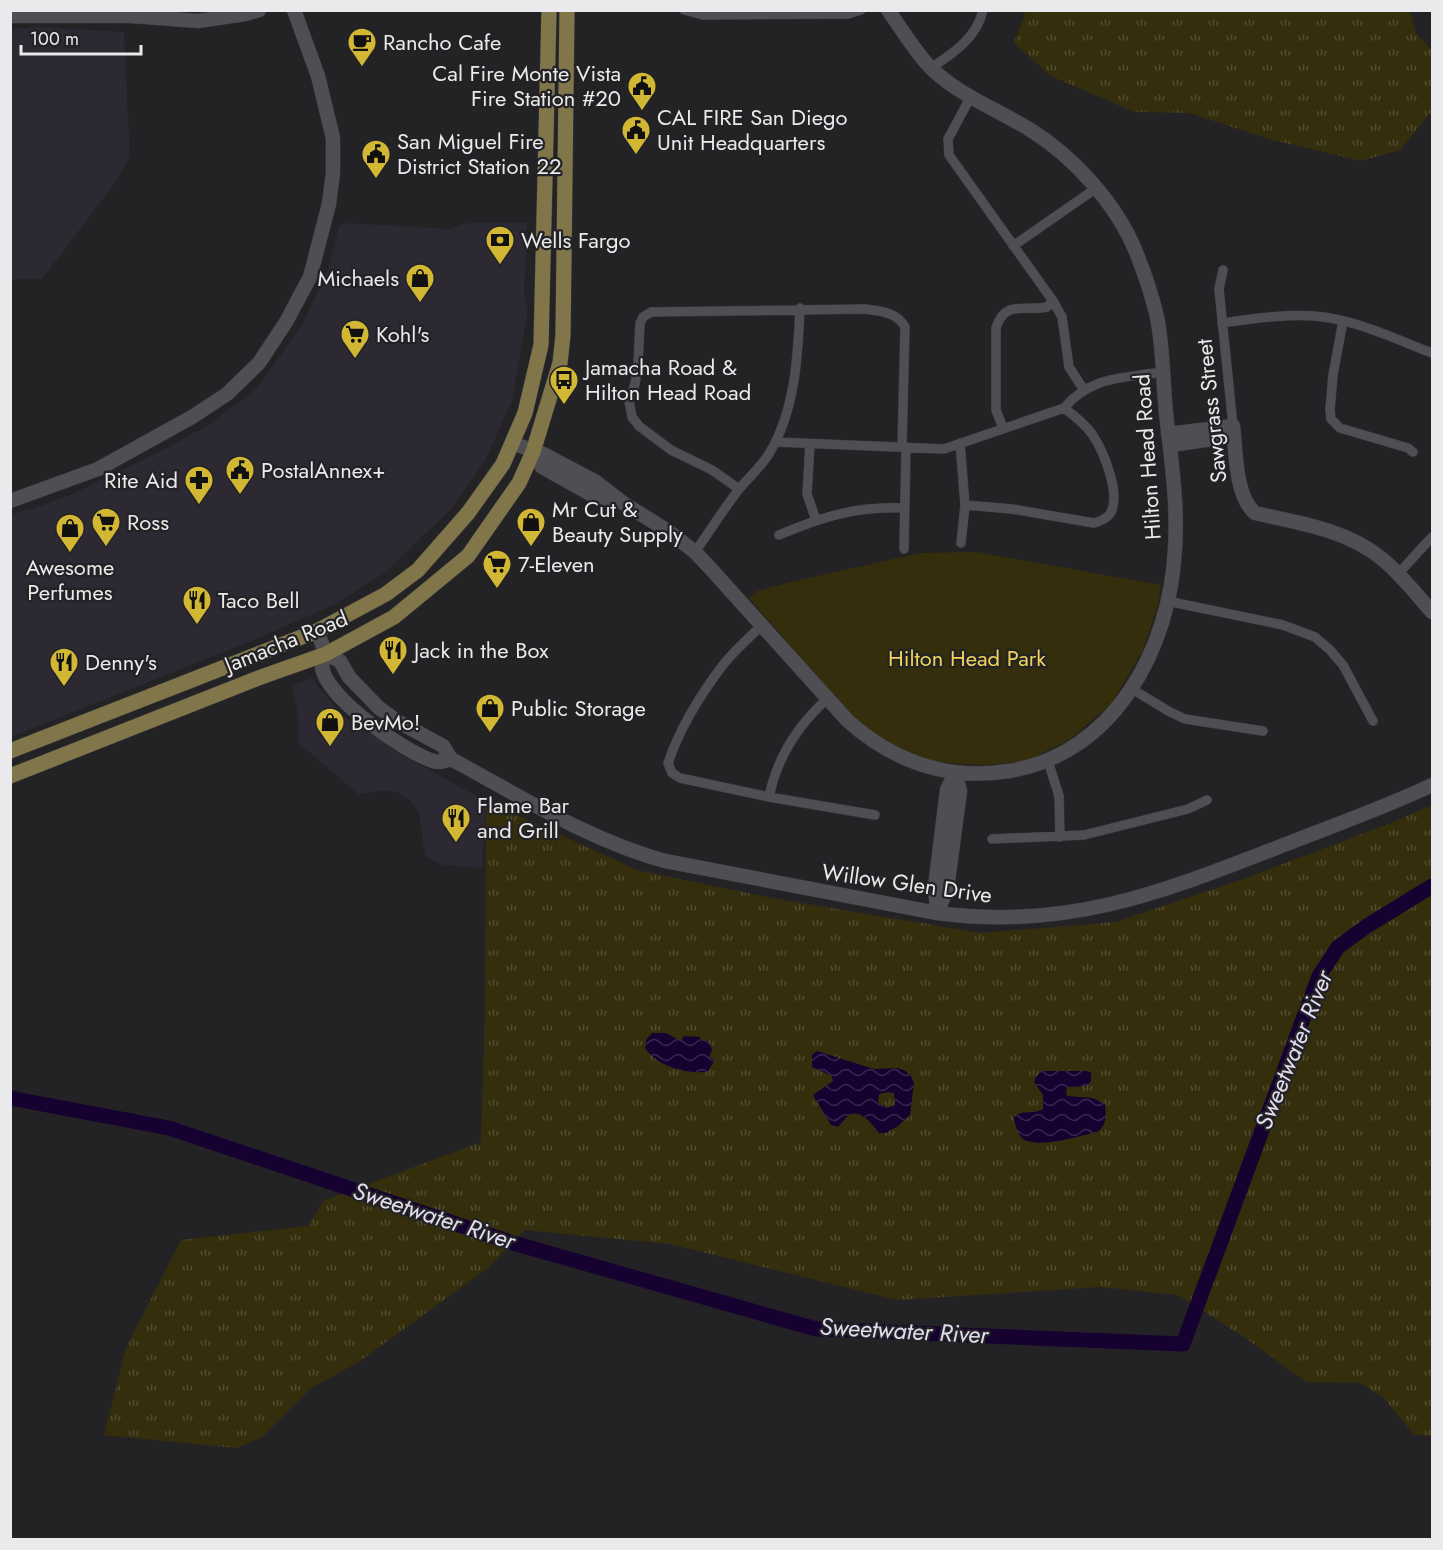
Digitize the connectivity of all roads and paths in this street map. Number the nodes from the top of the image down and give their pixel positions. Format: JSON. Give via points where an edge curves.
{"nodes":[{"id":1,"x":258,"y":10,"type":"edge"},
{"id":2,"x":294,"y":10,"type":"edge"},
{"id":3,"x":549,"y":10,"type":"edge"},
{"id":4,"x":567,"y":10,"type":"edge"},
{"id":5,"x":684,"y":10,"type":"edge"},
{"id":6,"x":861,"y":10,"type":"edge"},
{"id":7,"x":888,"y":10,"type":"edge"},
{"id":8,"x":984,"y":10,"type":"edge"},
{"id":9,"x":752,"y":12,"type":"edge"},
{"id":10,"x":10,"y":16,"type":"edge"},
{"id":11,"x":931,"y":68,"type":"junction"},
{"id":12,"x":970,"y":98,"type":"junction"},
{"id":13,"x":1095,"y":189,"type":"junction"},
{"id":14,"x":1013,"y":246,"type":"junction"},
{"id":15,"x":1223,"y":270,"type":"dead end"},
{"id":16,"x":1053,"y":301,"type":"junction"},
{"id":17,"x":800,"y":308,"type":"junction"},
{"id":18,"x":1343,"y":321,"type":"junction"},
{"id":19,"x":1222,"y":324,"type":"junction"},
{"id":20,"x":1432,"y":353,"type":"edge"},
{"id":21,"x":1162,"y":372,"type":"junction"},
{"id":22,"x":1083,"y":390,"type":"junction"},
{"id":23,"x":1065,"y":408,"type":"junction"},
{"id":24,"x":1003,"y":428,"type":"junction"},
{"id":25,"x":1234,"y":431,"type":"junction"},
{"id":26,"x":1169,"y":440,"type":"junction"},
{"id":27,"x":776,"y":442,"type":"junction"},
{"id":28,"x":512,"y":443,"type":"junction"},
{"id":29,"x":960,"y":443,"type":"junction"},
{"id":30,"x":810,"y":444,"type":"junction"},
{"id":31,"x":904,"y":447,"type":"junction"},
{"id":32,"x":533,"y":452,"type":"junction"},
{"id":33,"x":1413,"y":452,"type":"dead end"},
{"id":34,"x":739,"y":489,"type":"junction"},
{"id":35,"x":10,"y":501,"type":"edge"},
{"id":36,"x":965,"y":505,"type":"junction"},
{"id":37,"x":904,"y":508,"type":"junction"},
{"id":38,"x":816,"y":520,"type":"junction"},
{"id":39,"x":778,"y":535,"type":"dead end"},
{"id":40,"x":1432,"y":537,"type":"edge"},
{"id":41,"x":961,"y":543,"type":"dead end"},
{"id":42,"x":904,"y":549,"type":"dead end"},
{"id":43,"x":695,"y":552,"type":"junction"},
{"id":44,"x":1398,"y":574,"type":"junction"},
{"id":45,"x":1167,"y":601,"type":"junction"},
{"id":46,"x":1432,"y":612,"type":"edge"},
{"id":47,"x":762,"y":625,"type":"junction"},
{"id":48,"x":316,"y":631,"type":"junction"},
{"id":49,"x":326,"y":654,"type":"junction"},
{"id":50,"x":1132,"y":689,"type":"junction"},
{"id":51,"x":827,"y":699,"type":"junction"},
{"id":52,"x":1373,"y":721,"type":"dead end"},
{"id":53,"x":1263,"y":731,"type":"dead end"},
{"id":54,"x":10,"y":751,"type":"edge"},
{"id":55,"x":451,"y":759,"type":"junction"},
{"id":56,"x":1048,"y":761,"type":"junction"},
{"id":57,"x":955,"y":773,"type":"junction"},
{"id":58,"x":10,"y":776,"type":"edge"},
{"id":59,"x":1432,"y":785,"type":"edge"},
{"id":60,"x":769,"y":797,"type":"junction"},
{"id":61,"x":1207,"y":800,"type":"dead end"},
{"id":62,"x":875,"y":815,"type":"dead end"},
{"id":63,"x":1060,"y":837,"type":"junction"},
{"id":64,"x":992,"y":839,"type":"dead end"},
{"id":65,"x":937,"y":913,"type":"junction"}],
"edges":[{"from":1,"to":10,"type":"street","via":[[198,21],[131,16]]},
{"from":2,"to":35,"type":"street","via":[[318,76],[333,138],[333,173],[310,276],[286,322],[259,363],[227,394],[192,417],[98,469]]},
{"from":3,"to":28,"type":"main road","name":"Jamacha Road","via":[[541,345],[525,413]]},
{"from":4,"to":32,"type":"main road","name":"Jamacha Road","via":[[563,335],[560,363]]},
{"from":5,"to":9,"type":"street","via":[[703,15]]},
{"from":6,"to":9,"type":"street","via":[[848,14]]},
{"from":7,"to":11,"type":"street","name":"Hilton Head Road"},
{"from":8,"to":11,"type":"street","via":[[975,31]]},
{"from":11,"to":12,"type":"street","name":"Hilton Head Road"},
{"from":12,"to":13,"type":"street","name":"Hilton Head Road","via":[[1030,129],[1059,151]]},
{"from":12,"to":14,"type":"street","via":[[948,139],[949,155]]},
{"from":13,"to":14,"type":"street"},
{"from":13,"to":21,"type":"street","name":"Hilton Head Road","via":[[1126,230],[1137,253],[1157,318]]},
{"from":14,"to":16,"type":"street"},
{"from":15,"to":19,"type":"street","name":"Sawgrass Street","via":[[1219,289]]},
{"from":16,"to":22,"type":"street","via":[[1062,317],[1069,367]]},
{"from":16,"to":24,"type":"street","via":[[1043,308],[1010,310],[999,318],[996,410]]},
{"from":17,"to":27,"type":"street","via":[[788,411]]},
{"from":17,"to":31,"type":"street","via":[[884,311],[901,319],[905,327]]},
{"from":17,"to":34,"type":"street","via":[[658,311],[643,317],[640,323],[638,365],[629,401],[632,417],[671,450],[712,470]]},
{"from":18,"to":19,"type":"street","via":[[1276,316]]},
{"from":18,"to":20,"type":"street"},
{"from":18,"to":33,"type":"street","via":[[1333,375],[1331,419],[1340,428],[1408,447]]},
{"from":19,"to":25,"type":"street","name":"Sawgrass Street"},
{"from":21,"to":22,"type":"street","via":[[1101,381]]},
{"from":21,"to":26,"type":"street","name":"Hilton Head Road"},
{"from":22,"to":23,"type":"street"},
{"from":23,"to":24,"type":"street"},
{"from":23,"to":36,"type":"street","via":[[1082,421],[1100,446],[1114,504],[1105,519],[1094,523]]},
{"from":24,"to":29,"type":"street"},
{"from":25,"to":26,"type":"street"},
{"from":25,"to":44,"type":"street","name":"Sawgrass Street","via":[[1246,506],[1255,513],[1347,538],[1371,551]]},
{"from":26,"to":45,"type":"street","name":"Hilton Head Road","via":[[1176,502],[1175,551]]},
{"from":27,"to":30,"type":"street"},
{"from":27,"to":34,"type":"street"},
{"from":28,"to":32,"type":"street","name":"Hilton Head Road"},
{"from":28,"to":48,"type":"main road","name":"Jamacha Road","via":[[468,513],[418,570],[386,594]]},
{"from":29,"to":31,"type":"street","via":[[944,449]]},
{"from":29,"to":36,"type":"street"},
{"from":30,"to":31,"type":"street"},
{"from":30,"to":38,"type":"street","via":[[807,494]]},
{"from":31,"to":37,"type":"street"},
{"from":32,"to":43,"type":"street","name":"Hilton Head Road","via":[[596,482]]},
{"from":32,"to":49,"type":"main road","name":"Jamacha Road","via":[[519,483],[468,556],[394,617]]},
{"from":34,"to":43,"type":"street"},
{"from":36,"to":41,"type":"street"},
{"from":37,"to":38,"type":"street","via":[[849,511]]},
{"from":37,"to":42,"type":"street"},
{"from":38,"to":39,"type":"street"},
{"from":40,"to":44,"type":"street"},
{"from":43,"to":47,"type":"street","name":"Hilton Head Road"},
{"from":44,"to":46,"type":"street","name":"Sawgrass Street"},
{"from":45,"to":50,"type":"street","name":"Hilton Head Road","via":[[1151,653]]},
{"from":45,"to":52,"type":"street","via":[[1283,625],[1315,637],[1343,665]]},
{"from":47,"to":51,"type":"street","name":"Hilton Head Road"},
{"from":47,"to":60,"type":"street","via":[[724,664],[677,738],[668,763],[672,773],[680,778]]},
{"from":48,"to":49,"type":"street","name":"Willow Glen Drive"},
{"from":48,"to":54,"type":"main road","name":"Jamacha Road"},
{"from":49,"to":55,"type":"street","name":"Willow Glen Drive","via":[[340,661],[349,677],[379,708],[443,746]]},
{"from":49,"to":55,"type":"street","name":"Willow Glen Drive","via":[[322,666],[328,680],[368,722],[434,762]]},
{"from":49,"to":58,"type":"main road","name":"Jamacha Road"},
{"from":50,"to":53,"type":"street","via":[[1185,719]]},
{"from":50,"to":56,"type":"street","name":"Hilton Head Road","via":[[1099,728]]},
{"from":51,"to":57,"type":"street","name":"Hilton Head Road","via":[[859,731],[886,750],[918,765]]},
{"from":51,"to":60,"type":"street","via":[[788,744],[772,779]]},
{"from":55,"to":65,"type":"street","name":"Willow Glen Drive","via":[[593,835],[646,856]]},
{"from":56,"to":57,"type":"street","name":"Hilton Head Road","via":[[1003,772]]},
{"from":56,"to":63,"type":"street","via":[[1059,796]]},
{"from":57,"to":65,"type":"street","via":[[960,791],[949,878]]},
{"from":59,"to":65,"type":"street","name":"Willow Glen Drive","via":[[1203,877],[1123,902],[1069,914],[1021,918]]},
{"from":60,"to":62,"type":"street"},
{"from":61,"to":63,"type":"street","via":[[1188,809],[1089,834]]},
{"from":63,"to":64,"type":"street"}]}
